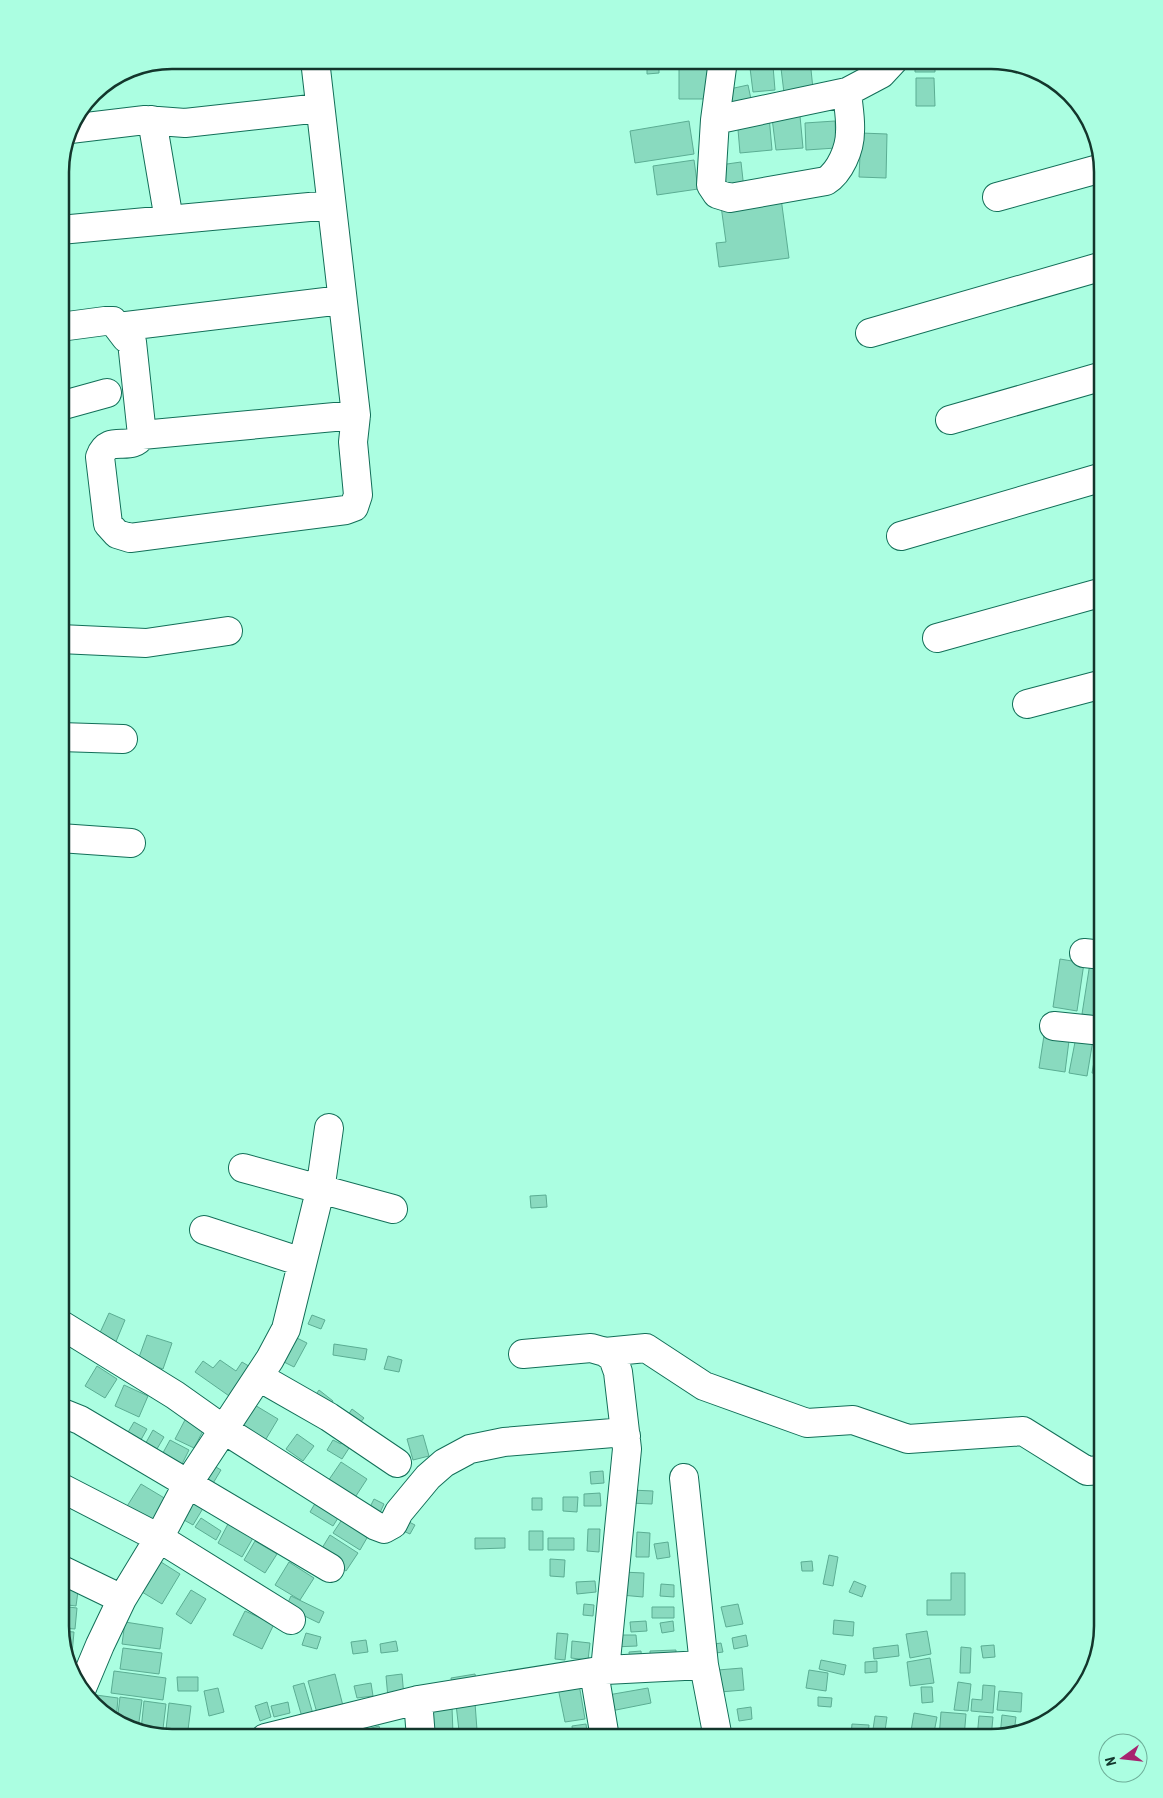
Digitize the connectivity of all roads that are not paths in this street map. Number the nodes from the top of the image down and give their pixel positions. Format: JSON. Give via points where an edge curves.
{"nodes":[{"id":1,"x":316,"y":69,"type":"edge"},
{"id":2,"x":722,"y":69,"type":"edge"},
{"id":3,"x":885,"y":69,"type":"edge"},
{"id":4,"x":846,"y":92,"type":"junction"},
{"id":5,"x":320,"y":108,"type":"junction"},
{"id":6,"x":152,"y":120,"type":"junction"},
{"id":7,"x":715,"y":120,"type":"junction"},
{"id":8,"x":78,"y":128,"type":"edge"},
{"id":9,"x":1094,"y":170,"type":"edge"},
{"id":10,"x":997,"y":197,"type":"dead end"},
{"id":11,"x":332,"y":205,"type":"junction"},
{"id":12,"x":169,"y":220,"type":"junction"},
{"id":13,"x":69,"y":229,"type":"edge"},
{"id":14,"x":1094,"y":269,"type":"edge"},
{"id":15,"x":342,"y":300,"type":"junction"},
{"id":16,"x":69,"y":326,"type":"edge"},
{"id":17,"x":118,"y":327,"type":"junction"},
{"id":18,"x":870,"y":333,"type":"dead end"},
{"id":19,"x":1094,"y":379,"type":"edge"},
{"id":20,"x":107,"y":393,"type":"dead end"},
{"id":21,"x":69,"y":404,"type":"edge"},
{"id":22,"x":356,"y":415,"type":"junction"},
{"id":23,"x":950,"y":420,"type":"dead end"},
{"id":24,"x":142,"y":434,"type":"junction"},
{"id":25,"x":1094,"y":480,"type":"edge"},
{"id":26,"x":901,"y":536,"type":"dead end"},
{"id":27,"x":1094,"y":594,"type":"edge"},
{"id":28,"x":228,"y":631,"type":"dead end"},
{"id":29,"x":937,"y":638,"type":"dead end"},
{"id":30,"x":69,"y":639,"type":"edge"},
{"id":31,"x":1094,"y":686,"type":"edge"},
{"id":32,"x":1027,"y":704,"type":"dead end"},
{"id":33,"x":69,"y":737,"type":"edge"},
{"id":34,"x":123,"y":739,"type":"dead end"},
{"id":35,"x":69,"y":839,"type":"edge"},
{"id":36,"x":131,"y":843,"type":"dead end"},
{"id":37,"x":1054,"y":1026,"type":"dead end"},
{"id":38,"x":1094,"y":1030,"type":"edge"},
{"id":39,"x":329,"y":1128,"type":"dead end"},
{"id":40,"x":243,"y":1168,"type":"dead end"},
{"id":41,"x":320,"y":1188,"type":"junction"},
{"id":42,"x":393,"y":1208,"type":"dead end"},
{"id":43,"x":204,"y":1230,"type":"dead end"},
{"id":44,"x":302,"y":1262,"type":"junction"},
{"id":45,"x":69,"y":1329,"type":"edge"},
{"id":46,"x":605,"y":1352,"type":"junction"},
{"id":47,"x":522,"y":1354,"type":"dead end"},
{"id":48,"x":258,"y":1377,"type":"junction"},
{"id":49,"x":69,"y":1416,"type":"edge"},
{"id":50,"x":223,"y":1428,"type":"junction"},
{"id":51,"x":626,"y":1436,"type":"junction"},
{"id":52,"x":397,"y":1463,"type":"dead end"},
{"id":53,"x":1094,"y":1471,"type":"edge"},
{"id":54,"x":684,"y":1478,"type":"dead end"},
{"id":55,"x":187,"y":1485,"type":"junction"},
{"id":56,"x":69,"y":1492,"type":"edge"},
{"id":57,"x":159,"y":1538,"type":"junction"},
{"id":58,"x":330,"y":1568,"type":"dead end"},
{"id":59,"x":69,"y":1573,"type":"edge"},
{"id":60,"x":122,"y":1599,"type":"junction"},
{"id":61,"x":292,"y":1620,"type":"dead end"},
{"id":62,"x":704,"y":1665,"type":"junction"},
{"id":63,"x":599,"y":1671,"type":"junction"},
{"id":64,"x":85,"y":1682,"type":"edge"},
{"id":65,"x":418,"y":1700,"type":"junction"},
{"id":66,"x":308,"y":1729,"type":"edge"},
{"id":67,"x":420,"y":1729,"type":"edge"},
{"id":68,"x":604,"y":1729,"type":"edge"},
{"id":69,"x":716,"y":1729,"type":"edge"}],
"edges":[{"from":1,"to":5,"type":"street"},
{"from":2,"to":7,"type":"street"},
{"from":3,"to":4,"type":"street"},
{"from":4,"to":7,"type":"street"},
{"from":4,"to":7,"type":"street","via":[[850,133],[846,154],[834,176],[826,181],[730,198],[717,194],[712,185]]},
{"from":5,"to":6,"type":"street","via":[[185,123]]},
{"from":5,"to":11,"type":"street"},
{"from":6,"to":8,"type":"street"},
{"from":6,"to":12,"type":"street"},
{"from":9,"to":10,"type":"street"},
{"from":11,"to":12,"type":"street"},
{"from":11,"to":15,"type":"street"},
{"from":12,"to":13,"type":"street"},
{"from":14,"to":18,"type":"street"},
{"from":15,"to":17,"type":"street"},
{"from":15,"to":22,"type":"street"},
{"from":16,"to":17,"type":"street","via":[[113,321]]},
{"from":17,"to":24,"type":"street","via":[[132,342]]},
{"from":19,"to":23,"type":"street"},
{"from":20,"to":21,"type":"street"},
{"from":22,"to":24,"type":"street"},
{"from":22,"to":24,"type":"street","via":[[353,442],[358,495],[354,507],[130,538],[117,534],[108,524],[100,457],[108,445],[134,443]]},
{"from":25,"to":26,"type":"street"},
{"from":27,"to":29,"type":"street"},
{"from":28,"to":30,"type":"street","via":[[146,643]]},
{"from":31,"to":32,"type":"street"},
{"from":33,"to":34,"type":"street"},
{"from":35,"to":36,"type":"street"},
{"from":37,"to":38,"type":"street"},
{"from":39,"to":41,"type":"street"},
{"from":40,"to":41,"type":"street"},
{"from":41,"to":42,"type":"street"},
{"from":41,"to":44,"type":"street"},
{"from":43,"to":44,"type":"street"},
{"from":44,"to":48,"type":"street","via":[[286,1329]]},
{"from":45,"to":50,"type":"street","via":[[175,1394]]},
{"from":46,"to":47,"type":"street","via":[[591,1348]]},
{"from":46,"to":51,"type":"street","via":[[613,1358],[618,1372]]},
{"from":46,"to":53,"type":"street","via":[[646,1348],[704,1386],[808,1422],[853,1420],[908,1439],[1023,1431],[1087,1472]]},
{"from":48,"to":50,"type":"street"},
{"from":48,"to":52,"type":"street","via":[[329,1417]]},
{"from":49,"to":55,"type":"street"},
{"from":50,"to":51,"type":"street","via":[[384,1529],[392,1524],[428,1476],[470,1450],[504,1442],[613,1434]]},
{"from":50,"to":55,"type":"street"},
{"from":51,"to":63,"type":"street"},
{"from":54,"to":62,"type":"street"},
{"from":55,"to":57,"type":"street"},
{"from":55,"to":58,"type":"street"},
{"from":56,"to":57,"type":"street"},
{"from":57,"to":60,"type":"street"},
{"from":57,"to":61,"type":"street"},
{"from":59,"to":60,"type":"street"},
{"from":60,"to":64,"type":"street"},
{"from":62,"to":63,"type":"street"},
{"from":62,"to":69,"type":"street"},
{"from":63,"to":65,"type":"street"},
{"from":63,"to":68,"type":"street"},
{"from":65,"to":66,"type":"street"},
{"from":65,"to":67,"type":"street"}]}
